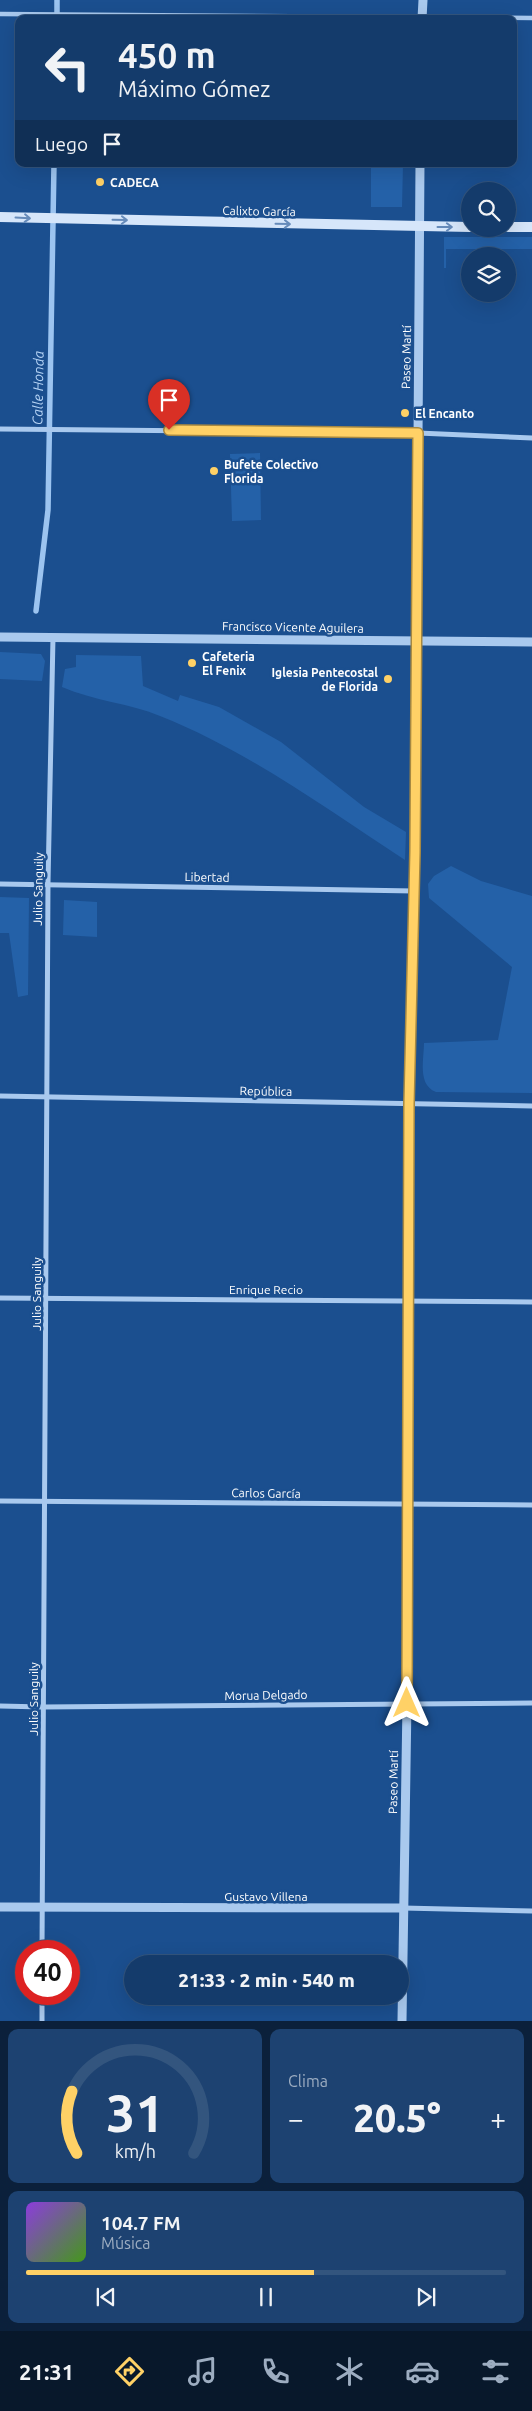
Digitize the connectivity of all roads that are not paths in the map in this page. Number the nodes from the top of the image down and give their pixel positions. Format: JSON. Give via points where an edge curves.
{"nodes":[{"id":1,"x":423,"y":0,"type":"edge"},
{"id":2,"x":0,"y":14,"type":"edge"},
{"id":3,"x":163,"y":15,"type":"edge"},
{"id":4,"x":422,"y":15,"type":"edge"},
{"id":5,"x":517,"y":18,"type":"edge"},
{"id":6,"x":532,"y":18,"type":"edge"},
{"id":7,"x":420,"y":167,"type":"edge"},
{"id":8,"x":0,"y":217,"type":"edge"},
{"id":9,"x":420,"y":227,"type":"junction"},
{"id":10,"x":461,"y":227,"type":"edge"},
{"id":11,"x":516,"y":227,"type":"edge"},
{"id":12,"x":532,"y":227,"type":"edge"},
{"id":13,"x":0,"y":429,"type":"edge"},
{"id":14,"x":418,"y":433,"type":"junction"},
{"id":15,"x":532,"y":438,"type":"edge"},
{"id":16,"x":53,"y":636,"type":"junction"},
{"id":17,"x":0,"y":637,"type":"edge"},
{"id":18,"x":417,"y":640,"type":"junction"},
{"id":19,"x":532,"y":642,"type":"edge"},
{"id":20,"x":48,"y":883,"type":"junction"},
{"id":21,"x":0,"y":884,"type":"edge"},
{"id":22,"x":414,"y":891,"type":"junction"},
{"id":23,"x":0,"y":1096,"type":"edge"},
{"id":24,"x":46,"y":1096,"type":"junction"},
{"id":25,"x":409,"y":1104,"type":"junction"},
{"id":26,"x":532,"y":1106,"type":"edge"},
{"id":27,"x":0,"y":1298,"type":"edge"},
{"id":28,"x":47,"y":1298,"type":"junction"},
{"id":29,"x":409,"y":1300,"type":"junction"},
{"id":30,"x":532,"y":1302,"type":"edge"},
{"id":31,"x":0,"y":1500,"type":"edge"},
{"id":32,"x":45,"y":1501,"type":"junction"},
{"id":33,"x":406,"y":1505,"type":"junction"},
{"id":34,"x":532,"y":1505,"type":"edge"},
{"id":35,"x":407,"y":1703,"type":"junction"},
{"id":36,"x":532,"y":1703,"type":"edge"},
{"id":37,"x":0,"y":1706,"type":"edge"},
{"id":38,"x":43,"y":1707,"type":"junction"},
{"id":39,"x":0,"y":1907,"type":"edge"},
{"id":40,"x":403,"y":1908,"type":"junction"},
{"id":41,"x":42,"y":1909,"type":"junction"},
{"id":42,"x":532,"y":1912,"type":"edge"},
{"id":43,"x":42,"y":1940,"type":"edge"},
{"id":44,"x":42,"y":2005,"type":"edge"},
{"id":45,"x":42,"y":2021,"type":"edge"},
{"id":46,"x":402,"y":2021,"type":"edge"}],
"edges":[{"from":1,"to":4,"type":"street"},
{"from":2,"to":3,"type":"street"},
{"from":5,"to":6,"type":"street"},
{"from":7,"to":9,"type":"street","name":"Paseo Martí"},
{"from":8,"to":9,"type":"main road","name":"Calixto García","one_way":true},
{"from":9,"to":10,"type":"main road","name":"Calixto García","one_way":true},
{"from":9,"to":14,"type":"street","name":"Paseo Martí"},
{"from":11,"to":12,"type":"main road"},
{"from":13,"to":14,"type":"street"},
{"from":14,"to":15,"type":"street"},
{"from":14,"to":18,"type":"street","name":"Paseo Martí"},
{"from":16,"to":17,"type":"street","name":"Francisco Vicente Aguilera"},
{"from":16,"to":18,"type":"street","name":"Francisco Vicente Aguilera"},
{"from":16,"to":20,"type":"street","name":"Julio Sanguily"},
{"from":18,"to":19,"type":"street","name":"Francisco Vicente Aguilera"},
{"from":18,"to":22,"type":"street","name":"Paseo Martí"},
{"from":20,"to":21,"type":"street","name":"Libertad"},
{"from":20,"to":22,"type":"street","name":"Libertad"},
{"from":20,"to":24,"type":"street","name":"Julio Sanguily"},
{"from":22,"to":25,"type":"street","name":"Paseo Martí"},
{"from":23,"to":24,"type":"street","name":"República"},
{"from":24,"to":25,"type":"street","name":"República"},
{"from":24,"to":28,"type":"street","name":"Julio Sanguily"},
{"from":25,"to":26,"type":"street","name":"República"},
{"from":25,"to":29,"type":"street","name":"Paseo Martí"},
{"from":27,"to":28,"type":"street","name":"Enrique Recio"},
{"from":28,"to":29,"type":"street","name":"Enrique Recio"},
{"from":28,"to":32,"type":"street","name":"Julio Sanguily"},
{"from":29,"to":30,"type":"street","name":"Enrique Recio"},
{"from":29,"to":33,"type":"street","name":"Paseo Martí"},
{"from":31,"to":32,"type":"street","name":"Carlos García"},
{"from":32,"to":33,"type":"street","name":"Carlos García"},
{"from":32,"to":38,"type":"street","name":"Julio Sanguily"},
{"from":33,"to":34,"type":"street","name":"Carlos García"},
{"from":33,"to":35,"type":"street","name":"Paseo Martí"},
{"from":35,"to":36,"type":"street","name":"Morua Delgado"},
{"from":35,"to":38,"type":"street","name":"Morua Delgado"},
{"from":35,"to":40,"type":"street","name":"Paseo Martí"},
{"from":37,"to":38,"type":"street","name":"Morua Delgado"},
{"from":38,"to":41,"type":"street","name":"Julio Sanguily"},
{"from":39,"to":41,"type":"street","name":"Gustavo Villena"},
{"from":40,"to":41,"type":"street","name":"Gustavo Villena"},
{"from":40,"to":42,"type":"street","name":"Gustavo Villena"},
{"from":40,"to":46,"type":"street","name":"Paseo Martí"},
{"from":41,"to":43,"type":"street","name":"Julio Sanguily"},
{"from":44,"to":45,"type":"street"}]}
